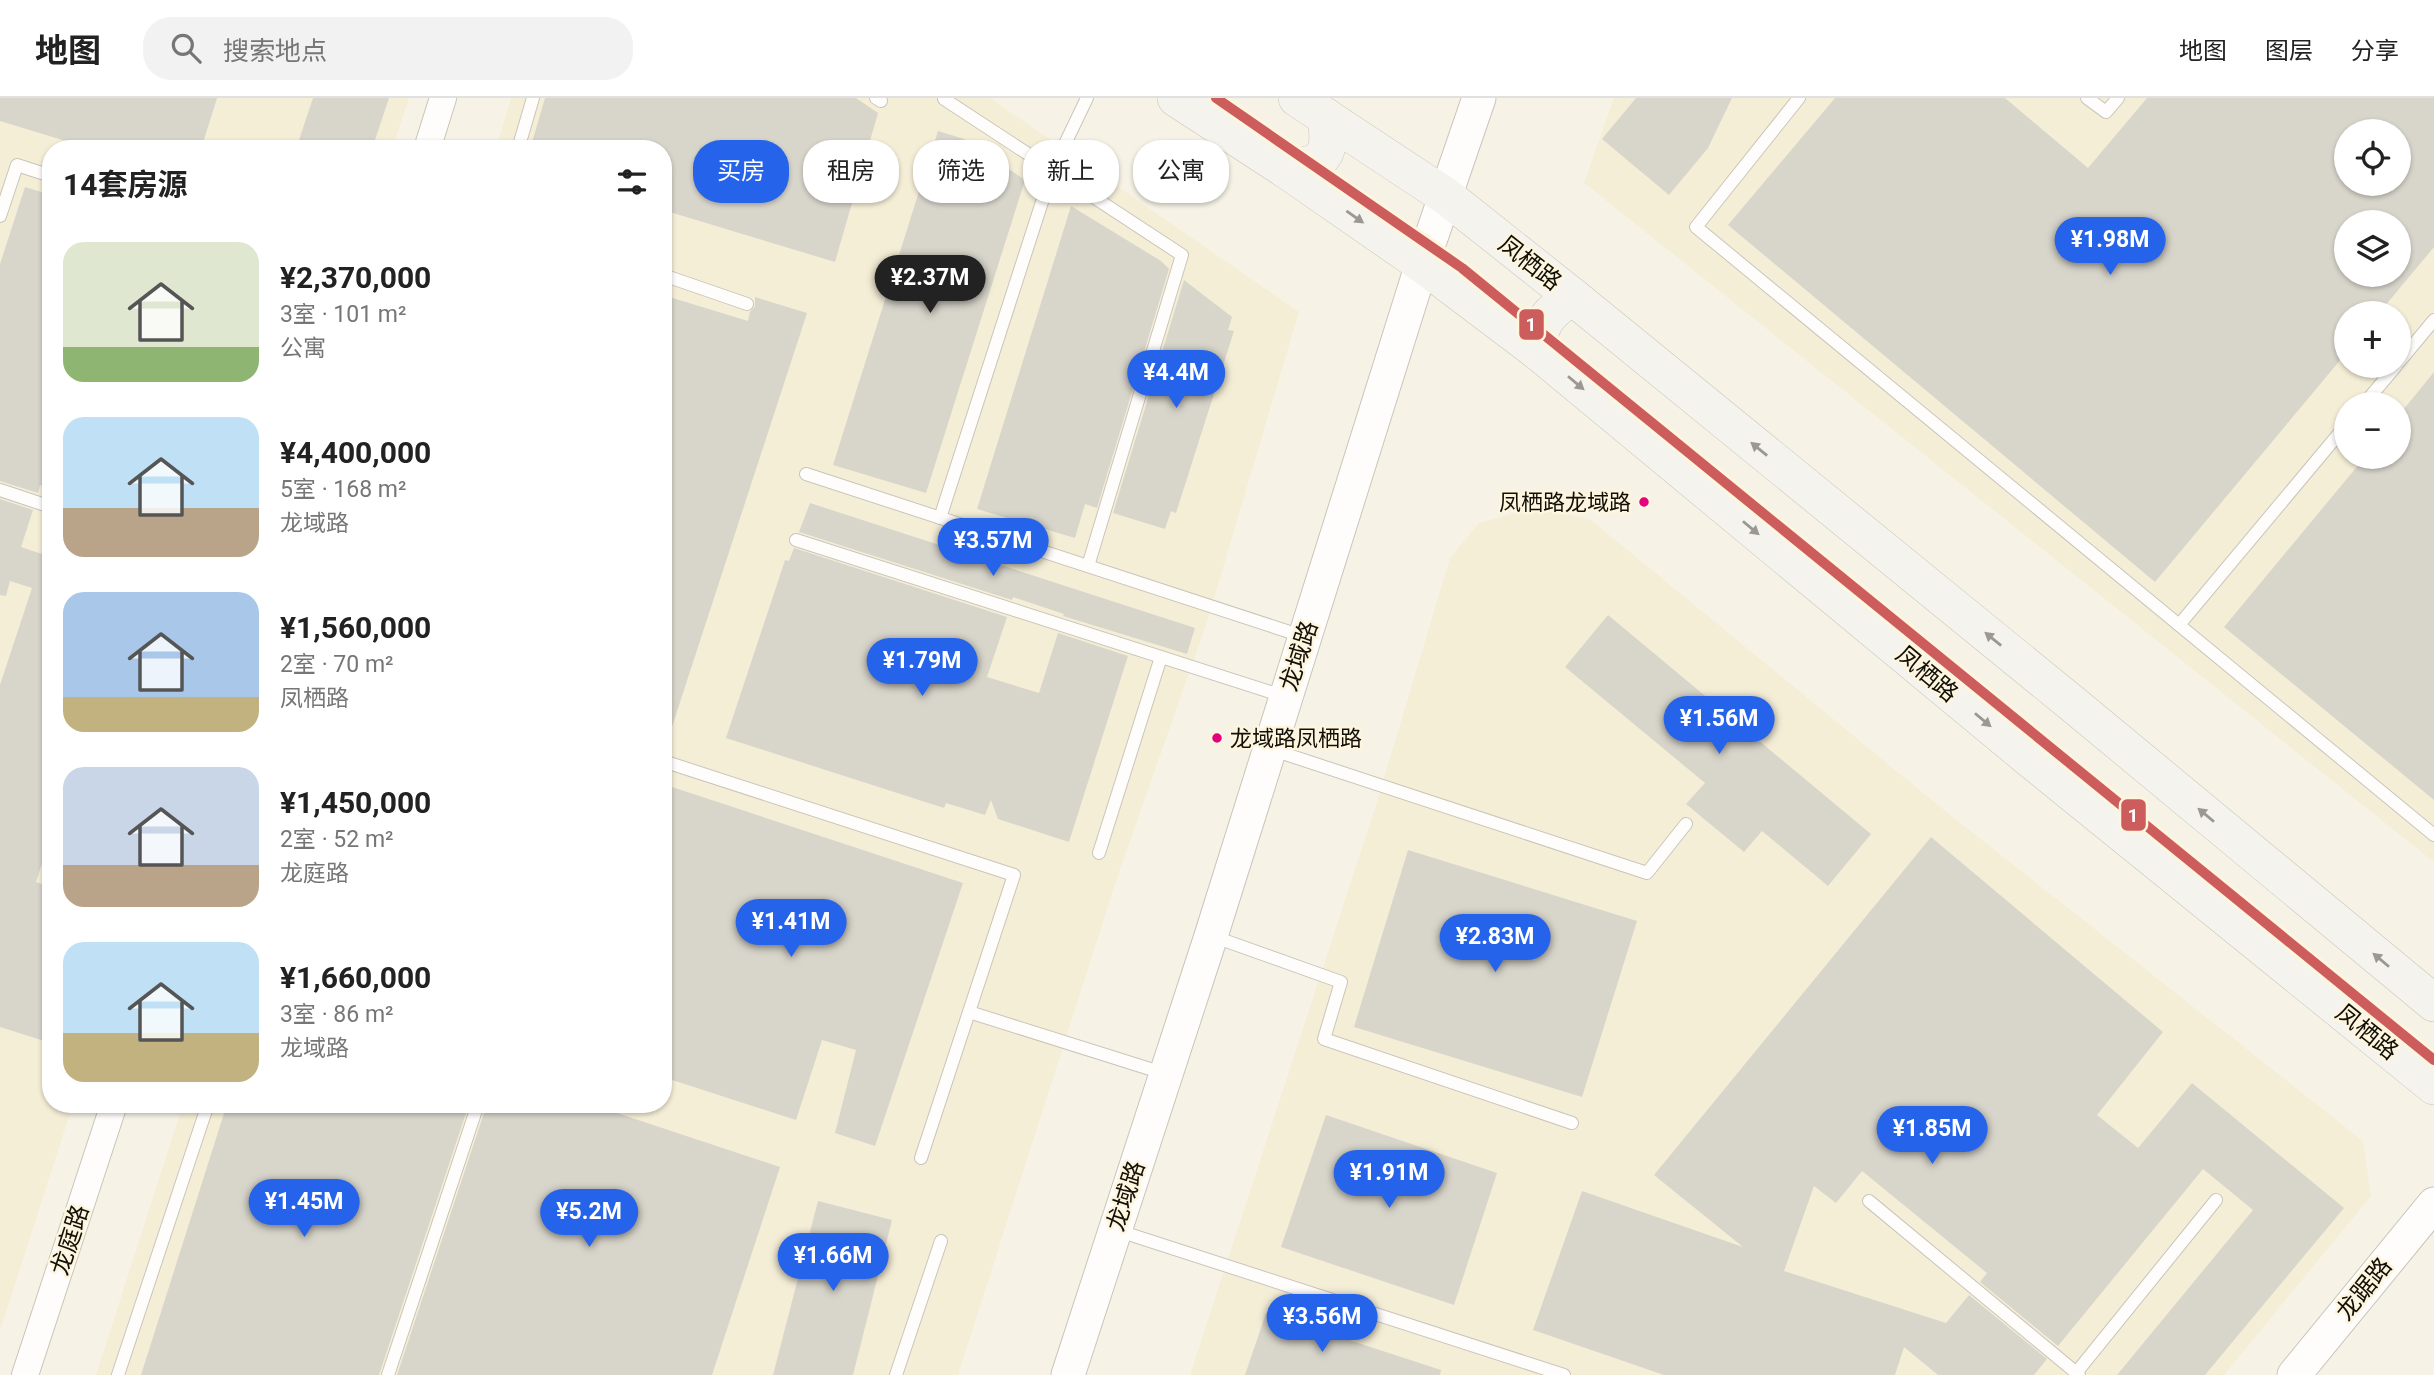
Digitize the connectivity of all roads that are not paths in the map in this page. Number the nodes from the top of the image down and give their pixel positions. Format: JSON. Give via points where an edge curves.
{"nodes":[{"id":1,"x":443,"y":98,"type":"edge"},
{"id":2,"x":532,"y":98,"type":"edge"},
{"id":3,"x":1087,"y":98,"type":"edge"},
{"id":4,"x":1176,"y":98,"type":"edge"},
{"id":5,"x":1479,"y":98,"type":"edge"},
{"id":6,"x":1799,"y":98,"type":"edge"},
{"id":7,"x":2087,"y":98,"type":"edge"},
{"id":8,"x":2118,"y":98,"type":"edge"},
{"id":9,"x":944,"y":99,"type":"edge"},
{"id":10,"x":1312,"y":108,"type":"edge"},
{"id":11,"x":430,"y":140,"type":"edge"},
{"id":12,"x":520,"y":140,"type":"edge"},
{"id":13,"x":1067,"y":140,"type":"edge"},
{"id":14,"x":1023,"y":152,"type":"edge"},
{"id":15,"x":1285,"y":169,"type":"junction"},
{"id":16,"x":42,"y":173,"type":"edge"},
{"id":17,"x":1447,"y":197,"type":"junction"},
{"id":18,"x":1042,"y":203,"type":"edge"},
{"id":19,"x":1102,"y":203,"type":"edge"},
{"id":20,"x":0,"y":216,"type":"edge"},
{"id":21,"x":1422,"y":264,"type":"junction"},
{"id":22,"x":672,"y":278,"type":"edge"},
{"id":23,"x":1573,"y":297,"type":"junction"},
{"id":24,"x":747,"y":304,"type":"dead end"},
{"id":25,"x":2434,"y":320,"type":"edge"},
{"id":26,"x":2411,"y":348,"type":"edge"},
{"id":27,"x":1536,"y":350,"type":"junction"},
{"id":28,"x":2386,"y":378,"type":"edge"},
{"id":29,"x":2374,"y":392,"type":"edge"},
{"id":30,"x":2334,"y":440,"type":"edge"},
{"id":31,"x":806,"y":474,"type":"dead end"},
{"id":32,"x":0,"y":491,"type":"edge"},
{"id":33,"x":42,"y":504,"type":"edge"},
{"id":34,"x":940,"y":518,"type":"junction"},
{"id":35,"x":796,"y":540,"type":"dead end"},
{"id":36,"x":1088,"y":566,"type":"junction"},
{"id":37,"x":2179,"y":625,"type":"junction"},
{"id":38,"x":1305,"y":637,"type":"junction"},
{"id":39,"x":1161,"y":657,"type":"junction"},
{"id":40,"x":1286,"y":697,"type":"junction"},
{"id":41,"x":1270,"y":749,"type":"junction"},
{"id":42,"x":672,"y":764,"type":"edge"},
{"id":43,"x":1686,"y":824,"type":"dead end"},
{"id":44,"x":2434,"y":835,"type":"edge"},
{"id":45,"x":1099,"y":853,"type":"dead end"},
{"id":46,"x":1211,"y":936,"type":"junction"},
{"id":47,"x":2434,"y":1003,"type":"edge"},
{"id":48,"x":970,"y":1012,"type":"junction"},
{"id":49,"x":1166,"y":1074,"type":"junction"},
{"id":50,"x":2434,"y":1086,"type":"edge"},
{"id":51,"x":111,"y":1113,"type":"edge"},
{"id":52,"x":205,"y":1113,"type":"edge"},
{"id":53,"x":475,"y":1113,"type":"edge"},
{"id":54,"x":1572,"y":1123,"type":"dead end"},
{"id":55,"x":921,"y":1158,"type":"dead end"},
{"id":56,"x":2216,"y":1200,"type":"dead end"},
{"id":57,"x":1869,"y":1201,"type":"dead end"},
{"id":58,"x":2434,"y":1204,"type":"edge"},
{"id":59,"x":1115,"y":1230,"type":"junction"},
{"id":60,"x":941,"y":1241,"type":"dead end"},
{"id":61,"x":2078,"y":1374,"type":"edge"},
{"id":62,"x":25,"y":1375,"type":"edge"},
{"id":63,"x":117,"y":1375,"type":"edge"},
{"id":64,"x":388,"y":1375,"type":"edge"},
{"id":65,"x":896,"y":1375,"type":"edge"},
{"id":66,"x":1068,"y":1375,"type":"edge"},
{"id":67,"x":1564,"y":1375,"type":"edge"},
{"id":68,"x":2294,"y":1375,"type":"edge"}],
"edges":[{"from":1,"to":11,"type":"street"},
{"from":2,"to":12,"type":"lane"},
{"from":3,"to":13,"type":"lane"},
{"from":4,"to":15,"type":"main road","name":"凤栖路"},
{"from":5,"to":17,"type":"street","name":"龙域路"},
{"from":6,"to":37,"type":"lane","via":[[1696,227]]},
{"from":7,"to":8,"type":"lane","via":[[2106,112]]},
{"from":9,"to":14,"type":"lane"},
{"from":10,"to":15,"type":"main road","via":[[1329,141],[1322,158],[1308,166]]},
{"from":10,"to":17,"type":"main road","name":"凤栖路"},
{"from":15,"to":21,"type":"main road","name":"凤栖路","one_way":true},
{"from":16,"to":20,"type":"lane","via":[[17,165]]},
{"from":17,"to":21,"type":"street","name":"龙域路"},
{"from":17,"to":23,"type":"main road","name":"凤栖路"},
{"from":18,"to":34,"type":"lane"},
{"from":19,"to":36,"type":"lane","via":[[1182,255]]},
{"from":21,"to":27,"type":"main road","name":"凤栖路"},
{"from":21,"to":38,"type":"street","name":"龙域路"},
{"from":22,"to":24,"type":"lane"},
{"from":23,"to":27,"type":"main road","via":[[1546,317]]},
{"from":47,"to":23,"type":"main road","name":"凤栖路","one_way":true},
{"from":25,"to":26,"type":"lane"},
{"from":27,"to":50,"type":"main road","name":"凤栖路","one_way":true},
{"from":28,"to":29,"type":"lane"},
{"from":30,"to":37,"type":"lane"},
{"from":31,"to":34,"type":"lane"},
{"from":32,"to":33,"type":"lane"},
{"from":34,"to":36,"type":"lane"},
{"from":35,"to":39,"type":"lane"},
{"from":36,"to":38,"type":"lane"},
{"from":37,"to":44,"type":"lane"},
{"from":38,"to":40,"type":"street","name":"龙域路"},
{"from":39,"to":40,"type":"lane"},
{"from":39,"to":45,"type":"lane"},
{"from":40,"to":41,"type":"street","name":"龙域路"},
{"from":41,"to":43,"type":"lane","via":[[1647,873]]},
{"from":41,"to":46,"type":"street","name":"龙域路"},
{"from":42,"to":48,"type":"lane","via":[[1014,875]]},
{"from":46,"to":49,"type":"street","name":"龙域路"},
{"from":46,"to":54,"type":"lane","via":[[1341,982],[1324,1039]]},
{"from":48,"to":49,"type":"lane"},
{"from":48,"to":55,"type":"lane"},
{"from":49,"to":59,"type":"street","name":"龙域路"},
{"from":51,"to":62,"type":"street","name":"龙庭路"},
{"from":52,"to":63,"type":"lane"},
{"from":53,"to":64,"type":"lane"},
{"from":56,"to":61,"type":"lane"},
{"from":57,"to":61,"type":"lane"},
{"from":58,"to":68,"type":"street","name":"龙踞路"},
{"from":59,"to":66,"type":"street","name":"龙域路"},
{"from":59,"to":67,"type":"lane"},
{"from":60,"to":65,"type":"lane"}]}
